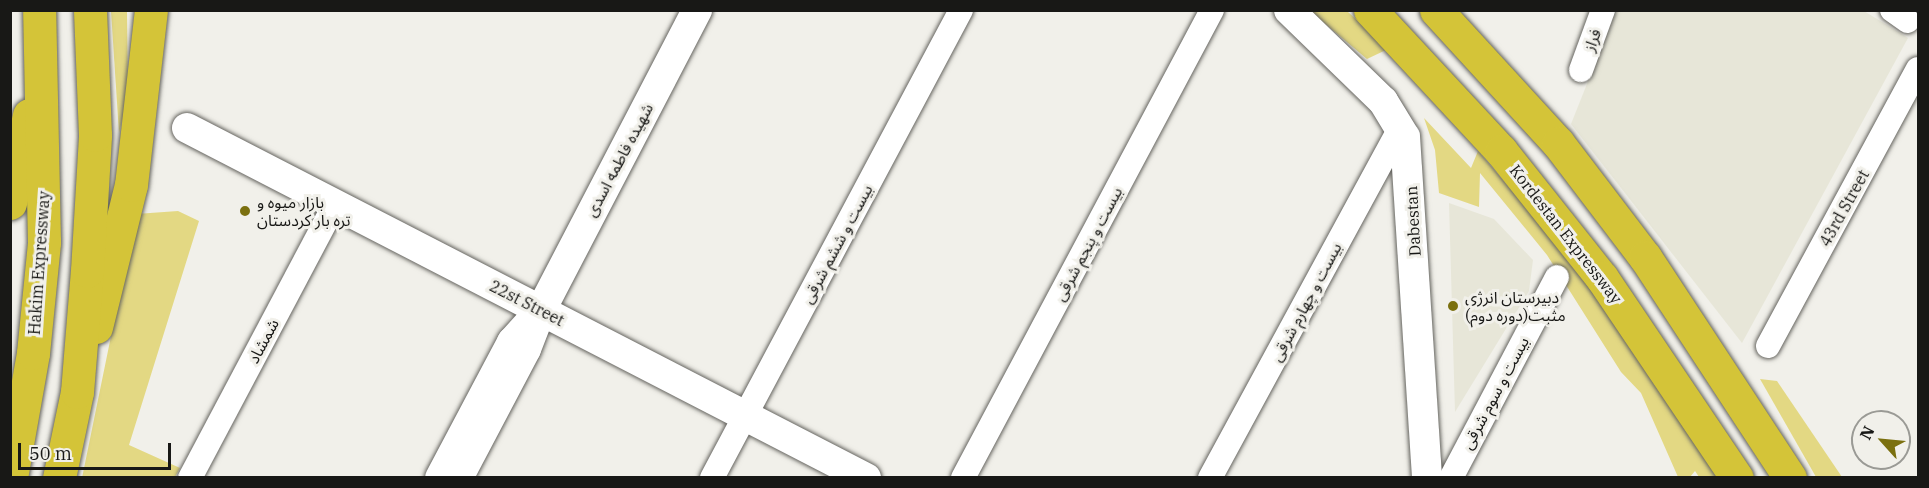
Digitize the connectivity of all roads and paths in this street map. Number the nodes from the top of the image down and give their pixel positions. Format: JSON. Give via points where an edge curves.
{"nodes":[{"id":1,"x":34,"y":10,"type":"edge"},
{"id":2,"x":39,"y":10,"type":"edge"},
{"id":3,"x":90,"y":10,"type":"edge"},
{"id":4,"x":697,"y":10,"type":"edge"},
{"id":5,"x":961,"y":10,"type":"edge"},
{"id":6,"x":1212,"y":10,"type":"edge"},
{"id":7,"x":1289,"y":10,"type":"edge"},
{"id":8,"x":1370,"y":10,"type":"edge"},
{"id":9,"x":1436,"y":10,"type":"edge"},
{"id":10,"x":1603,"y":10,"type":"edge"},
{"id":11,"x":148,"y":18,"type":"edge"},
{"id":12,"x":42,"y":43,"type":"junction"},
{"id":13,"x":1918,"y":69,"type":"edge"},
{"id":14,"x":1581,"y":70,"type":"dead end"},
{"id":15,"x":1401,"y":126,"type":"junction"},
{"id":16,"x":188,"y":128,"type":"dead end"},
{"id":17,"x":10,"y":203,"type":"edge"},
{"id":18,"x":335,"y":204,"type":"junction"},
{"id":19,"x":1557,"y":277,"type":"dead end"},
{"id":20,"x":541,"y":310,"type":"junction"},
{"id":21,"x":1768,"y":346,"type":"dead end"},
{"id":22,"x":77,"y":392,"type":"junction"},
{"id":23,"x":746,"y":415,"type":"junction"},
{"id":24,"x":11,"y":477,"type":"edge"},
{"id":25,"x":59,"y":477,"type":"edge"},
{"id":26,"x":190,"y":477,"type":"edge"},
{"id":27,"x":440,"y":477,"type":"edge"},
{"id":28,"x":458,"y":477,"type":"edge"},
{"id":29,"x":712,"y":477,"type":"edge"},
{"id":30,"x":866,"y":477,"type":"edge"},
{"id":31,"x":963,"y":477,"type":"edge"},
{"id":32,"x":1210,"y":477,"type":"edge"},
{"id":33,"x":1427,"y":477,"type":"edge"},
{"id":34,"x":1451,"y":477,"type":"edge"},
{"id":35,"x":1737,"y":477,"type":"edge"},
{"id":36,"x":1790,"y":477,"type":"edge"}],
"edges":[{"from":1,"to":12,"type":"highway"},
{"from":2,"to":12,"type":"highway","name":"Hakim Expressway"},
{"from":3,"to":22,"type":"highway","via":[[95,135]]},
{"from":4,"to":20,"type":"street","name":"شهیده فاطمه اسدی"},
{"from":5,"to":23,"type":"street","name":"بیست و ششم شرقی"},
{"from":6,"to":31,"type":"street","name":"بیست و پنجم شرقی"},
{"from":7,"to":15,"type":"street","name":"Dabestan","via":[[1368,84]]},
{"from":8,"to":35,"type":"highway","name":"Kordestan Expressway","via":[[1502,151],[1565,231],[1638,325]]},
{"from":9,"to":36,"type":"highway","via":[[1558,143],[1645,257]]},
{"from":10,"to":14,"type":"street","name":"فراز"},
{"from":11,"to":22,"type":"highway","via":[[131,185]]},
{"from":12,"to":17,"type":"highway"},
{"from":12,"to":24,"type":"highway","name":"Hakim Expressway","via":[[44,242],[33,353]]},
{"from":13,"to":21,"type":"street","name":"43rd Street"},
{"from":15,"to":32,"type":"street","name":"بیست و چهارم شرقی"},
{"from":15,"to":33,"type":"street","name":"Dabestan","via":[[1410,166]]},
{"from":16,"to":18,"type":"street","name":"22st Street"},
{"from":18,"to":20,"type":"street","name":"22st Street"},
{"from":18,"to":26,"type":"street","name":"شمشاد"},
{"from":19,"to":34,"type":"street","name":"بیست و سوم شرقی"},
{"from":20,"to":23,"type":"street","name":"22st Street"},
{"from":20,"to":27,"type":"street","name":"شهیده فاطمه اسدی","via":[[512,342]]},
{"from":20,"to":28,"type":"street","name":"شهیده فاطمه اسدی","via":[[526,349]]},
{"from":22,"to":25,"type":"highway"},
{"from":23,"to":29,"type":"street","name":"بیست و ششم شرقی"},
{"from":23,"to":30,"type":"street","name":"22st Street"}]}
